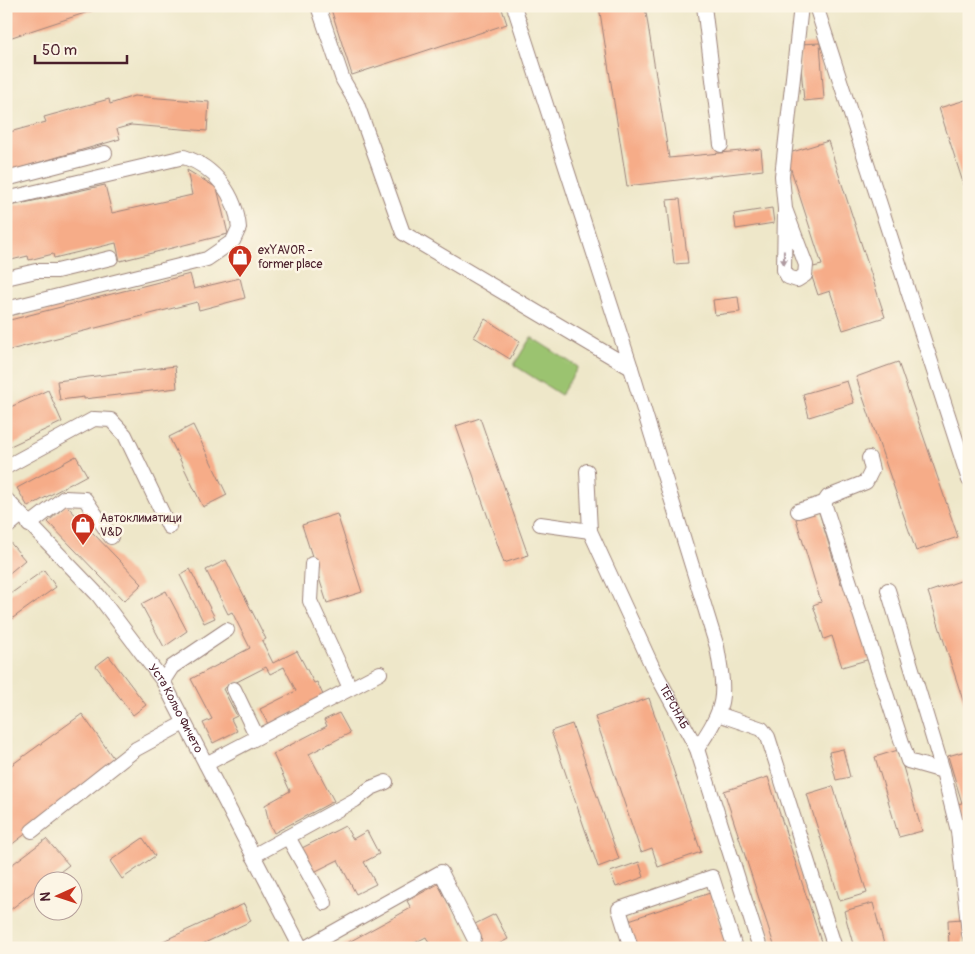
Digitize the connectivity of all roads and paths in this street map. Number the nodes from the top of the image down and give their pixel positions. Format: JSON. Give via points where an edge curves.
{"nodes":[{"id":1,"x":318,"y":6,"type":"edge"},
{"id":2,"x":514,"y":6,"type":"edge"},
{"id":3,"x":704,"y":6,"type":"edge"},
{"id":4,"x":801,"y":6,"type":"edge"},
{"id":5,"x":816,"y":6,"type":"edge"},
{"id":6,"x":721,"y":144,"type":"dead end"},
{"id":7,"x":105,"y":153,"type":"dead end"},
{"id":8,"x":6,"y":179,"type":"edge"},
{"id":9,"x":6,"y":199,"type":"edge"},
{"id":10,"x":785,"y":209,"type":"dead end"},
{"id":11,"x":111,"y":258,"type":"dead end"},
{"id":12,"x":6,"y":278,"type":"edge"},
{"id":13,"x":6,"y":309,"type":"edge"},
{"id":14,"x":632,"y":368,"type":"junction"},
{"id":15,"x":869,"y":458,"type":"dead end"},
{"id":16,"x":6,"y":468,"type":"edge"},
{"id":17,"x":587,"y":471,"type":"dead end"},
{"id":18,"x":969,"y":480,"type":"edge"},
{"id":19,"x":6,"y":499,"type":"edge"},
{"id":20,"x":824,"y":503,"type":"junction"},
{"id":21,"x":798,"y":511,"type":"dead end"},
{"id":22,"x":25,"y":520,"type":"junction"},
{"id":23,"x":540,"y":524,"type":"dead end"},
{"id":24,"x":169,"y":527,"type":"dead end"},
{"id":25,"x":6,"y":528,"type":"edge"},
{"id":26,"x":590,"y":531,"type":"junction"},
{"id":27,"x":111,"y":537,"type":"dead end"},
{"id":28,"x":312,"y":564,"type":"dead end"},
{"id":29,"x":888,"y":590,"type":"dead end"},
{"id":30,"x":227,"y":630,"type":"dead end"},
{"id":31,"x":380,"y":672,"type":"dead end"},
{"id":32,"x":163,"y":681,"type":"junction"},
{"id":33,"x":350,"y":688,"type":"junction"},
{"id":34,"x":234,"y":690,"type":"dead end"},
{"id":35,"x":718,"y":714,"type":"junction"},
{"id":36,"x":184,"y":723,"type":"junction"},
{"id":37,"x":257,"y":737,"type":"junction"},
{"id":38,"x":697,"y":749,"type":"junction"},
{"id":39,"x":206,"y":764,"type":"junction"},
{"id":40,"x":943,"y":771,"type":"junction"},
{"id":41,"x":386,"y":782,"type":"dead end"},
{"id":42,"x":32,"y":830,"type":"dead end"},
{"id":43,"x":288,"y":837,"type":"junction"},
{"id":44,"x":253,"y":856,"type":"junction"},
{"id":45,"x":325,"y":903,"type":"dead end"},
{"id":46,"x":969,"y":934,"type":"edge"},
{"id":47,"x":474,"y":938,"type":"dead end"},
{"id":48,"x":303,"y":948,"type":"edge"},
{"id":49,"x":631,"y":948,"type":"edge"},
{"id":50,"x":735,"y":948,"type":"edge"},
{"id":51,"x":760,"y":948,"type":"edge"},
{"id":52,"x":835,"y":948,"type":"edge"}],
"edges":[{"from":1,"to":14,"type":"street","via":[[343,80],[357,104],[403,233]]},
{"from":2,"to":14,"type":"street"},
{"from":3,"to":6,"type":"street"},
{"from":4,"to":10,"type":"street","via":[[782,176]]},
{"from":5,"to":18,"type":"street"},
{"from":7,"to":8,"type":"street"},
{"from":9,"to":13,"type":"street","via":[[184,157],[198,162],[224,183],[239,228],[233,241],[207,259]]},
{"from":11,"to":12,"type":"street","via":[[57,271]]},
{"from":14,"to":35,"type":"street","via":[[717,647],[725,688]]},
{"from":15,"to":20,"type":"street","via":[[872,470],[866,482],[828,496]]},
{"from":16,"to":24,"type":"street","via":[[94,419],[111,420],[125,435]]},
{"from":17,"to":26,"type":"street","name":"ТЕРСНАБ"},
{"from":19,"to":22,"type":"street","name":"Уста Кольо Фичето"},
{"from":20,"to":21,"type":"street"},
{"from":20,"to":40,"type":"street","via":[[908,761]]},
{"from":22,"to":25,"type":"street"},
{"from":22,"to":27,"type":"street","via":[[64,498],[84,499]]},
{"from":22,"to":32,"type":"street","name":"Уста Кольо Фичето","via":[[98,595]]},
{"from":23,"to":26,"type":"street"},
{"from":26,"to":38,"type":"street","name":"ТЕРСНАБ","via":[[652,666]]},
{"from":28,"to":33,"type":"street","via":[[310,601]]},
{"from":29,"to":40,"type":"street"},
{"from":30,"to":32,"type":"street","via":[[172,667]]},
{"from":31,"to":33,"type":"street"},
{"from":32,"to":36,"type":"street","name":"Уста Кольо Фичето"},
{"from":33,"to":37,"type":"street"},
{"from":34,"to":37,"type":"street"},
{"from":35,"to":38,"type":"street"},
{"from":35,"to":52,"type":"street","via":[[762,729],[768,737]]},
{"from":36,"to":39,"type":"street","name":"Уста Кольо Фичето"},
{"from":36,"to":42,"type":"street","via":[[136,749]]},
{"from":37,"to":39,"type":"street"},
{"from":38,"to":51,"type":"street","name":"ТЕРСНАБ"},
{"from":39,"to":44,"type":"street","name":"Уста Кольо Фичето"},
{"from":40,"to":46,"type":"street","via":[[958,831]]},
{"from":41,"to":43,"type":"street"},
{"from":43,"to":44,"type":"street"},
{"from":43,"to":45,"type":"street"},
{"from":44,"to":48,"type":"street","name":"Уста Кольо Фичето"},
{"from":47,"to":48,"type":"street","via":[[441,872]]},
{"from":49,"to":50,"type":"street","via":[[618,909],[712,877]]}]}
